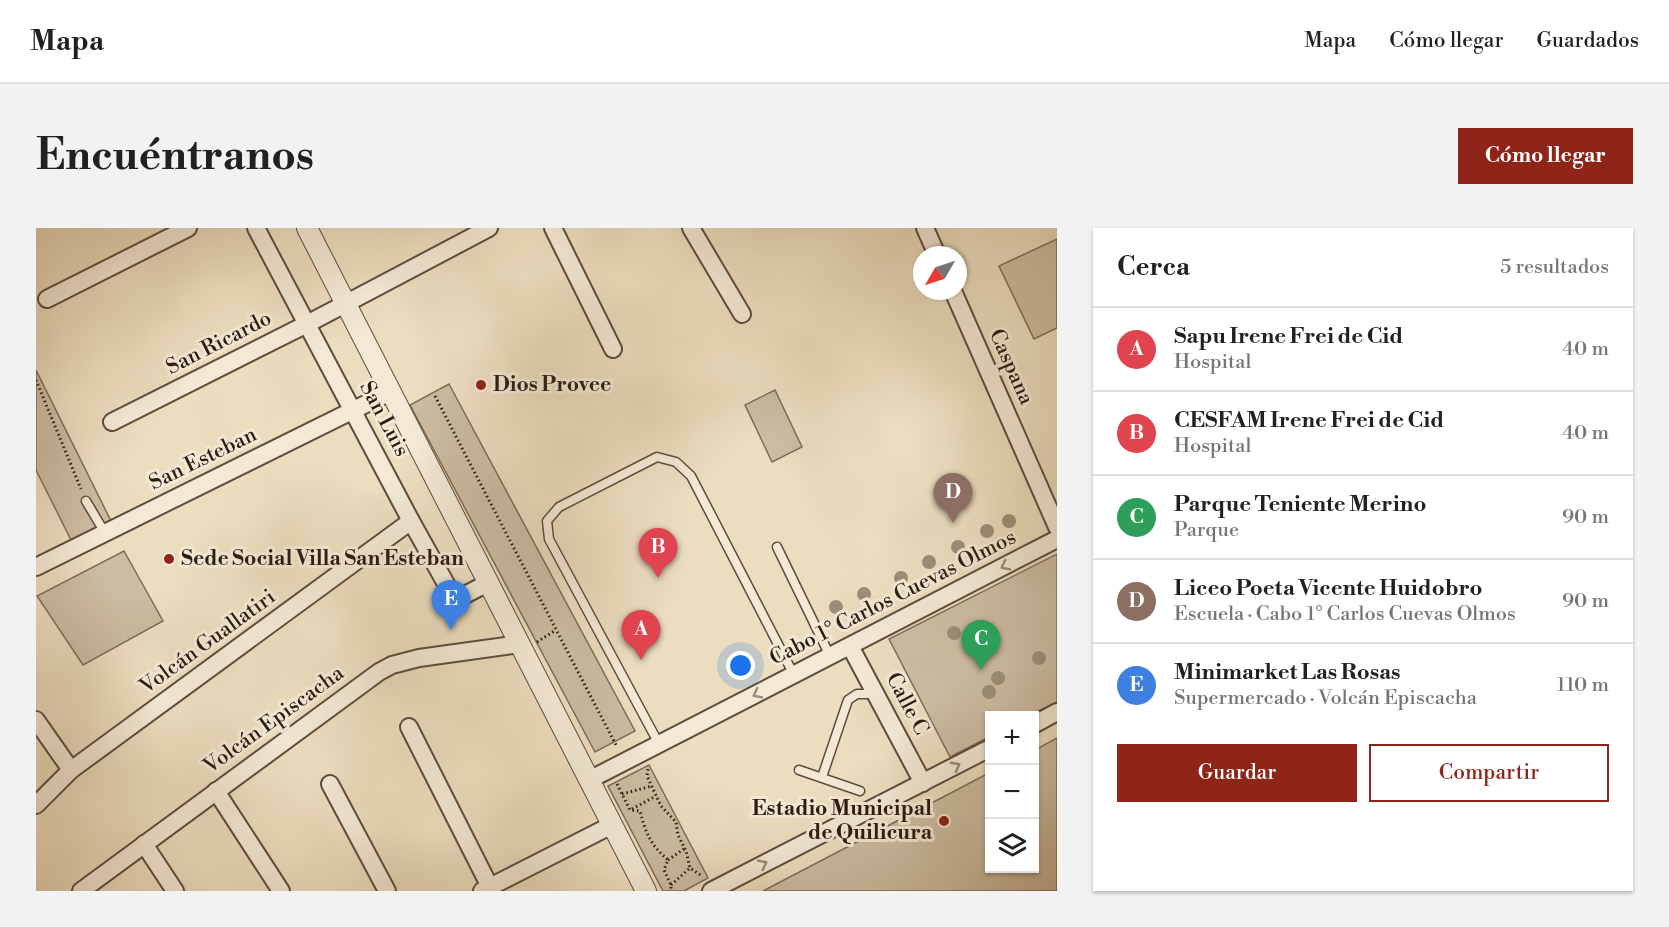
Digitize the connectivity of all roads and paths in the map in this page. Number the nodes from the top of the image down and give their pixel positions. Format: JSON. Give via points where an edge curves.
{"nodes":[{"id":1,"x":188,"y":228,"type":"edge"},
{"id":2,"x":256,"y":228,"type":"edge"},
{"id":3,"x":307,"y":228,"type":"edge"},
{"id":4,"x":489,"y":228,"type":"edge"},
{"id":5,"x":553,"y":228,"type":"edge"},
{"id":6,"x":691,"y":228,"type":"edge"},
{"id":7,"x":925,"y":228,"type":"edge"},
{"id":8,"x":933,"y":246,"type":"edge"},
{"id":9,"x":47,"y":299,"type":"dead end"},
{"id":10,"x":957,"y":300,"type":"edge"},
{"id":11,"x":346,"y":303,"type":"junction"},
{"id":12,"x":742,"y":314,"type":"dead end"},
{"id":13,"x":307,"y":324,"type":"junction"},
{"id":14,"x":613,"y":349,"type":"dead end"},
{"id":15,"x":36,"y":380,"type":"edge"},
{"id":16,"x":390,"y":392,"type":"junction"},
{"id":17,"x":435,"y":396,"type":"dead end"},
{"id":18,"x":352,"y":411,"type":"junction"},
{"id":19,"x":112,"y":422,"type":"dead end"},
{"id":20,"x":86,"y":501,"type":"joint"},
{"id":21,"x":411,"y":521,"type":"junction"},
{"id":22,"x":1057,"y":527,"type":"edge"},
{"id":23,"x":105,"y":533,"type":"junction"},
{"id":24,"x":1057,"y":539,"type":"edge"},
{"id":25,"x":777,"y":547,"type":"dead end"},
{"id":26,"x":36,"y":567,"type":"edge"},
{"id":27,"x":488,"y":583,"type":"junction"},
{"id":28,"x":520,"y":644,"type":"junction"},
{"id":29,"x":850,"y":646,"type":"junction"},
{"id":30,"x":830,"y":656,"type":"junction"},
{"id":31,"x":794,"y":675,"type":"junction"},
{"id":32,"x":876,"y":694,"type":"junction"},
{"id":33,"x":1057,"y":712,"type":"edge"},
{"id":34,"x":36,"y":720,"type":"edge"},
{"id":35,"x":1039,"y":722,"type":"edge"},
{"id":36,"x":409,"y":727,"type":"dead end"},
{"id":37,"x":659,"y":744,"type":"junction"},
{"id":38,"x":985,"y":751,"type":"edge"},
{"id":39,"x":624,"y":762,"type":"junction"},
{"id":40,"x":648,"y":769,"type":"dead end"},
{"id":41,"x":71,"y":770,"type":"junction"},
{"id":42,"x":799,"y":770,"type":"dead end"},
{"id":43,"x":597,"y":776,"type":"junction"},
{"id":44,"x":822,"y":777,"type":"junction"},
{"id":45,"x":923,"y":783,"type":"junction"},
{"id":46,"x":330,"y":784,"type":"dead end"},
{"id":47,"x":652,"y":786,"type":"junction"},
{"id":48,"x":216,"y":791,"type":"junction"},
{"id":49,"x":860,"y":791,"type":"dead end"},
{"id":50,"x":622,"y":794,"type":"junction"},
{"id":51,"x":656,"y":796,"type":"junction"},
{"id":52,"x":36,"y":805,"type":"edge"},
{"id":53,"x":630,"y":810,"type":"junction"},
{"id":54,"x":612,"y":825,"type":"junction"},
{"id":55,"x":144,"y":844,"type":"junction"},
{"id":56,"x":685,"y":849,"type":"junction"},
{"id":57,"x":668,"y":860,"type":"junction"},
{"id":58,"x":690,"y":868,"type":"junction"},
{"id":59,"x":702,"y":876,"type":"dead end"},
{"id":60,"x":671,"y":885,"type":"junction"},
{"id":61,"x":486,"y":889,"type":"edge"},
{"id":62,"x":81,"y":891,"type":"edge"},
{"id":63,"x":175,"y":891,"type":"edge"},
{"id":64,"x":280,"y":891,"type":"edge"},
{"id":65,"x":387,"y":891,"type":"edge"},
{"id":66,"x":646,"y":891,"type":"edge"},
{"id":67,"x":671,"y":891,"type":"edge"},
{"id":68,"x":711,"y":891,"type":"edge"}],
"edges":[{"from":1,"to":9,"type":"street"},
{"from":2,"to":13,"type":"street","name":"San Luis"},
{"from":3,"to":11,"type":"street","name":"San Luis"},
{"from":4,"to":11,"type":"street","name":"San Ricardo"},
{"from":5,"to":14,"type":"street"},
{"from":6,"to":12,"type":"street"},
{"from":7,"to":8,"type":"street"},
{"from":10,"to":22,"type":"street","name":"Caspana"},
{"from":11,"to":13,"type":"street","name":"San Ricardo"},
{"from":11,"to":16,"type":"street","name":"San Luis"},
{"from":13,"to":18,"type":"street","name":"San Luis"},
{"from":13,"to":19,"type":"street","name":"San Ricardo"},
{"from":15,"to":20,"type":"path"},
{"from":16,"to":18,"type":"street","name":"San Esteban"},
{"from":16,"to":27,"type":"street","name":"San Luis"},
{"from":17,"to":39,"type":"path"},
{"from":18,"to":21,"type":"street","name":"San Luis"},
{"from":18,"to":23,"type":"street","name":"San Esteban"},
{"from":20,"to":23,"type":"lane"},
{"from":21,"to":27,"type":"street","name":"San Luis","via":[[455,600]]},
{"from":21,"to":41,"type":"street","name":"Volcán Guallatiri"},
{"from":23,"to":26,"type":"street","name":"San Esteban"},
{"from":24,"to":29,"type":"street","name":"Cabo 1° Carlos Cuevas Olmos","one_way":true},
{"from":25,"to":30,"type":"lane"},
{"from":27,"to":28,"type":"street","name":"San Luis"},
{"from":28,"to":43,"type":"street","name":"San Luis"},
{"from":28,"to":48,"type":"street","name":"Volcán Episcacha","via":[[392,665],[367,679]]},
{"from":29,"to":30,"type":"street","name":"Cabo 1° Carlos Cuevas Olmos"},
{"from":29,"to":32,"type":"street","name":"Calle C"},
{"from":30,"to":31,"type":"street","name":"Cabo 1° Carlos Cuevas Olmos"},
{"from":31,"to":37,"type":"street","name":"Cabo 1° Carlos Cuevas Olmos","one_way":true},
{"from":31,"to":37,"type":"lane","via":[[692,476],[676,462],[657,457],[560,507],[547,521],[549,539]]},
{"from":32,"to":44,"type":"lane","via":[[857,694],[848,700]]},
{"from":32,"to":45,"type":"street","name":"Calle C"},
{"from":33,"to":35,"type":"street"},
{"from":34,"to":41,"type":"street"},
{"from":36,"to":61,"type":"street"},
{"from":37,"to":39,"type":"street","name":"Cabo 1° Carlos Cuevas Olmos"},
{"from":45,"to":38,"type":"street","one_way":true},
{"from":39,"to":43,"type":"street","name":"Cabo 1° Carlos Cuevas Olmos"},
{"from":40,"to":47,"type":"path"},
{"from":41,"to":52,"type":"street","name":"Volcán Guallatiri"},
{"from":42,"to":44,"type":"lane"},
{"from":43,"to":50,"type":"path","via":[[617,784]]},
{"from":43,"to":54,"type":"street","name":"San Luis"},
{"from":44,"to":49,"type":"lane"},
{"from":68,"to":45,"type":"street","one_way":true},
{"from":46,"to":65,"type":"street"},
{"from":47,"to":50,"type":"path"},
{"from":47,"to":51,"type":"path"},
{"from":48,"to":55,"type":"street","name":"Volcán Episcacha"},
{"from":48,"to":64,"type":"street"},
{"from":50,"to":53,"type":"path"},
{"from":51,"to":53,"type":"path"},
{"from":51,"to":56,"type":"path","via":[[676,822]]},
{"from":53,"to":57,"type":"path","via":[[640,811],[654,847]]},
{"from":54,"to":61,"type":"street"},
{"from":54,"to":66,"type":"street","name":"San Luis"},
{"from":55,"to":62,"type":"street","name":"Volcán Episcacha"},
{"from":55,"to":63,"type":"street"},
{"from":56,"to":57,"type":"path"},
{"from":56,"to":58,"type":"path"},
{"from":57,"to":60,"type":"path","via":[[664,870]]},
{"from":58,"to":59,"type":"path"},
{"from":58,"to":60,"type":"path"},
{"from":60,"to":67,"type":"path"}]}
